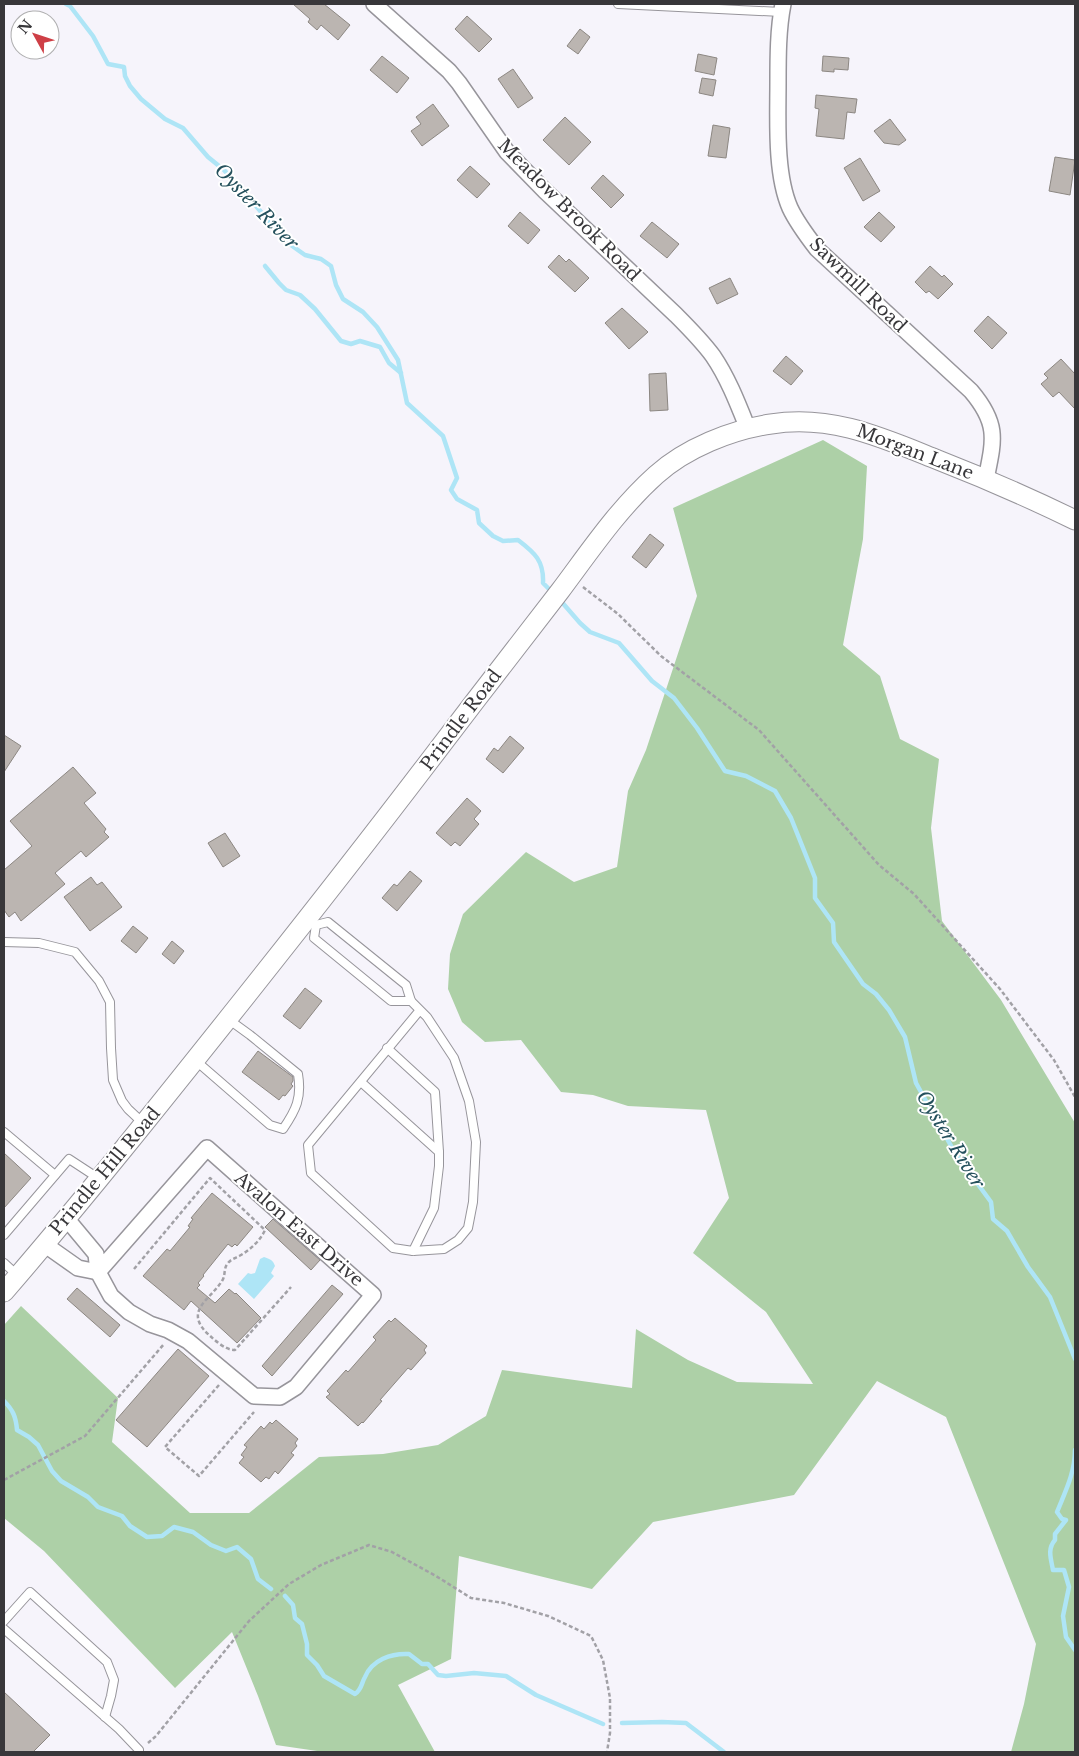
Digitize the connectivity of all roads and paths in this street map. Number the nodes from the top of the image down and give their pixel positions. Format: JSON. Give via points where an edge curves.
{"nodes":[{"id":1,"x":374,"y":4,"type":"edge"},
{"id":2,"x":618,"y":4,"type":"edge"},
{"id":3,"x":782,"y":8,"type":"edge"},
{"id":4,"x":748,"y":429,"type":"junction"},
{"id":5,"x":986,"y":479,"type":"junction"},
{"id":6,"x":1075,"y":520,"type":"edge"},
{"id":7,"x":568,"y":580,"type":"junction"},
{"id":8,"x":311,"y":922,"type":"junction"},
{"id":9,"x":4,"y":942,"type":"edge"},
{"id":10,"x":412,"y":1001,"type":"junction"},
{"id":11,"x":420,"y":1010,"type":"junction"},
{"id":12,"x":228,"y":1019,"type":"junction"},
{"id":13,"x":387,"y":1048,"type":"junction"},
{"id":14,"x":199,"y":1055,"type":"junction"},
{"id":15,"x":361,"y":1082,"type":"junction"},
{"id":16,"x":1075,"y":1097,"type":"edge"},
{"id":17,"x":145,"y":1124,"type":"junction"},
{"id":18,"x":4,"y":1132,"type":"edge"},
{"id":19,"x":439,"y":1152,"type":"junction"},
{"id":20,"x":55,"y":1174,"type":"junction"},
{"id":21,"x":99,"y":1179,"type":"junction"},
{"id":22,"x":66,"y":1218,"type":"junction"},
{"id":23,"x":4,"y":1235,"type":"edge"},
{"id":24,"x":44,"y":1244,"type":"junction"},
{"id":25,"x":414,"y":1251,"type":"junction"},
{"id":26,"x":4,"y":1263,"type":"edge"},
{"id":27,"x":134,"y":1269,"type":"dead end"},
{"id":28,"x":98,"y":1272,"type":"junction"},
{"id":29,"x":18,"y":1276,"type":"junction"},
{"id":30,"x":291,"y":1287,"type":"dead end"},
{"id":31,"x":4,"y":1292,"type":"edge"},
{"id":32,"x":170,"y":1341,"type":"dead end"},
{"id":33,"x":224,"y":1380,"type":"dead end"},
{"id":34,"x":254,"y":1412,"type":"dead end"},
{"id":35,"x":4,"y":1480,"type":"edge"},
{"id":36,"x":4,"y":1620,"type":"edge"},
{"id":37,"x":4,"y":1629,"type":"edge"},
{"id":38,"x":104,"y":1717,"type":"junction"},
{"id":39,"x":139,"y":1751,"type":"edge"},
{"id":40,"x":607,"y":1752,"type":"edge"}],
"edges":[{"from":1,"to":4,"type":"street","name":"Meadow Brook Road","via":[[449,71],[507,152],[532,178],[696,336],[713,356],[737,400]]},
{"from":2,"to":3,"type":"lane"},
{"from":3,"to":5,"type":"street","name":"Sawmill Road","via":[[778,54],[780,170],[790,207],[817,249],[981,404],[993,434]]},
{"from":4,"to":5,"type":"street","name":"Morgan Lane","via":[[795,422],[835,424],[862,430]]},
{"from":4,"to":7,"type":"street","name":"Prindle Road","via":[[694,450],[659,472],[629,502]]},
{"from":5,"to":6,"type":"street","name":"Morgan Lane"},
{"from":7,"to":8,"type":"street","name":"Prindle Road"},
{"from":7,"to":16,"type":"path","via":[[618,614],[661,656],[759,730],[879,865],[914,894],[1000,989],[1054,1060]]},
{"from":8,"to":10,"type":"lane","via":[[328,922],[406,985]]},
{"from":8,"to":10,"type":"lane","via":[[314,938],[391,1001]]},
{"from":8,"to":12,"type":"street","name":"Prindle Road"},
{"from":9,"to":17,"type":"lane","via":[[39,943],[76,952],[99,981],[110,1002],[113,1080],[122,1102]]},
{"from":10,"to":11,"type":"lane"},
{"from":11,"to":13,"type":"lane"},
{"from":11,"to":25,"type":"lane","via":[[454,1058],[469,1101],[476,1142],[473,1202],[468,1228],[444,1249]]},
{"from":12,"to":14,"type":"street","name":"Prindle Road"},
{"from":12,"to":14,"type":"lane","via":[[298,1074],[300,1088],[296,1109],[284,1129],[270,1125]]},
{"from":13,"to":15,"type":"lane"},
{"from":13,"to":19,"type":"lane","via":[[435,1092]]},
{"from":14,"to":17,"type":"street","name":"Prindle Hill Road"},
{"from":15,"to":19,"type":"lane"},
{"from":15,"to":25,"type":"lane","via":[[308,1145],[311,1173],[393,1248]]},
{"from":17,"to":21,"type":"street","name":"Prindle Hill Road"},
{"from":18,"to":20,"type":"lane"},
{"from":19,"to":25,"type":"lane","via":[[434,1208]]},
{"from":20,"to":21,"type":"lane","via":[[69,1158]]},
{"from":20,"to":23,"type":"lane"},
{"from":21,"to":22,"type":"street","name":"Prindle Hill Road"},
{"from":22,"to":24,"type":"street","name":"Prindle Hill Road"},
{"from":22,"to":28,"type":"street","name":"Avalon East Drive","via":[[96,1254]]},
{"from":24,"to":28,"type":"street","via":[[78,1268]]},
{"from":24,"to":29,"type":"street","name":"Prindle Hill Road"},
{"from":26,"to":29,"type":"lane"},
{"from":27,"to":30,"type":"path","via":[[210,1178],[265,1230],[252,1248],[225,1266],[222,1281],[198,1312],[201,1327],[220,1344],[235,1350]]},
{"from":28,"to":28,"type":"street","name":"Avalon East Drive","via":[[111,1296],[129,1312],[188,1341],[254,1396],[262,1398],[280,1397],[296,1387],[373,1294],[207,1148]]},
{"from":29,"to":31,"type":"street","name":"Prindle Hill Road"},
{"from":32,"to":35,"type":"path","via":[[160,1348],[85,1436]]},
{"from":33,"to":34,"type":"path","via":[[165,1447],[199,1476]]},
{"from":36,"to":38,"type":"lane","via":[[30,1592],[108,1662],[114,1680]]},
{"from":37,"to":38,"type":"lane"},
{"from":38,"to":39,"type":"lane"},
{"from":39,"to":40,"type":"path","via":[[156,1736],[249,1621],[289,1584],[321,1565],[369,1545],[392,1552],[471,1598],[504,1603],[548,1616],[591,1636],[603,1660],[610,1698]]}]}
